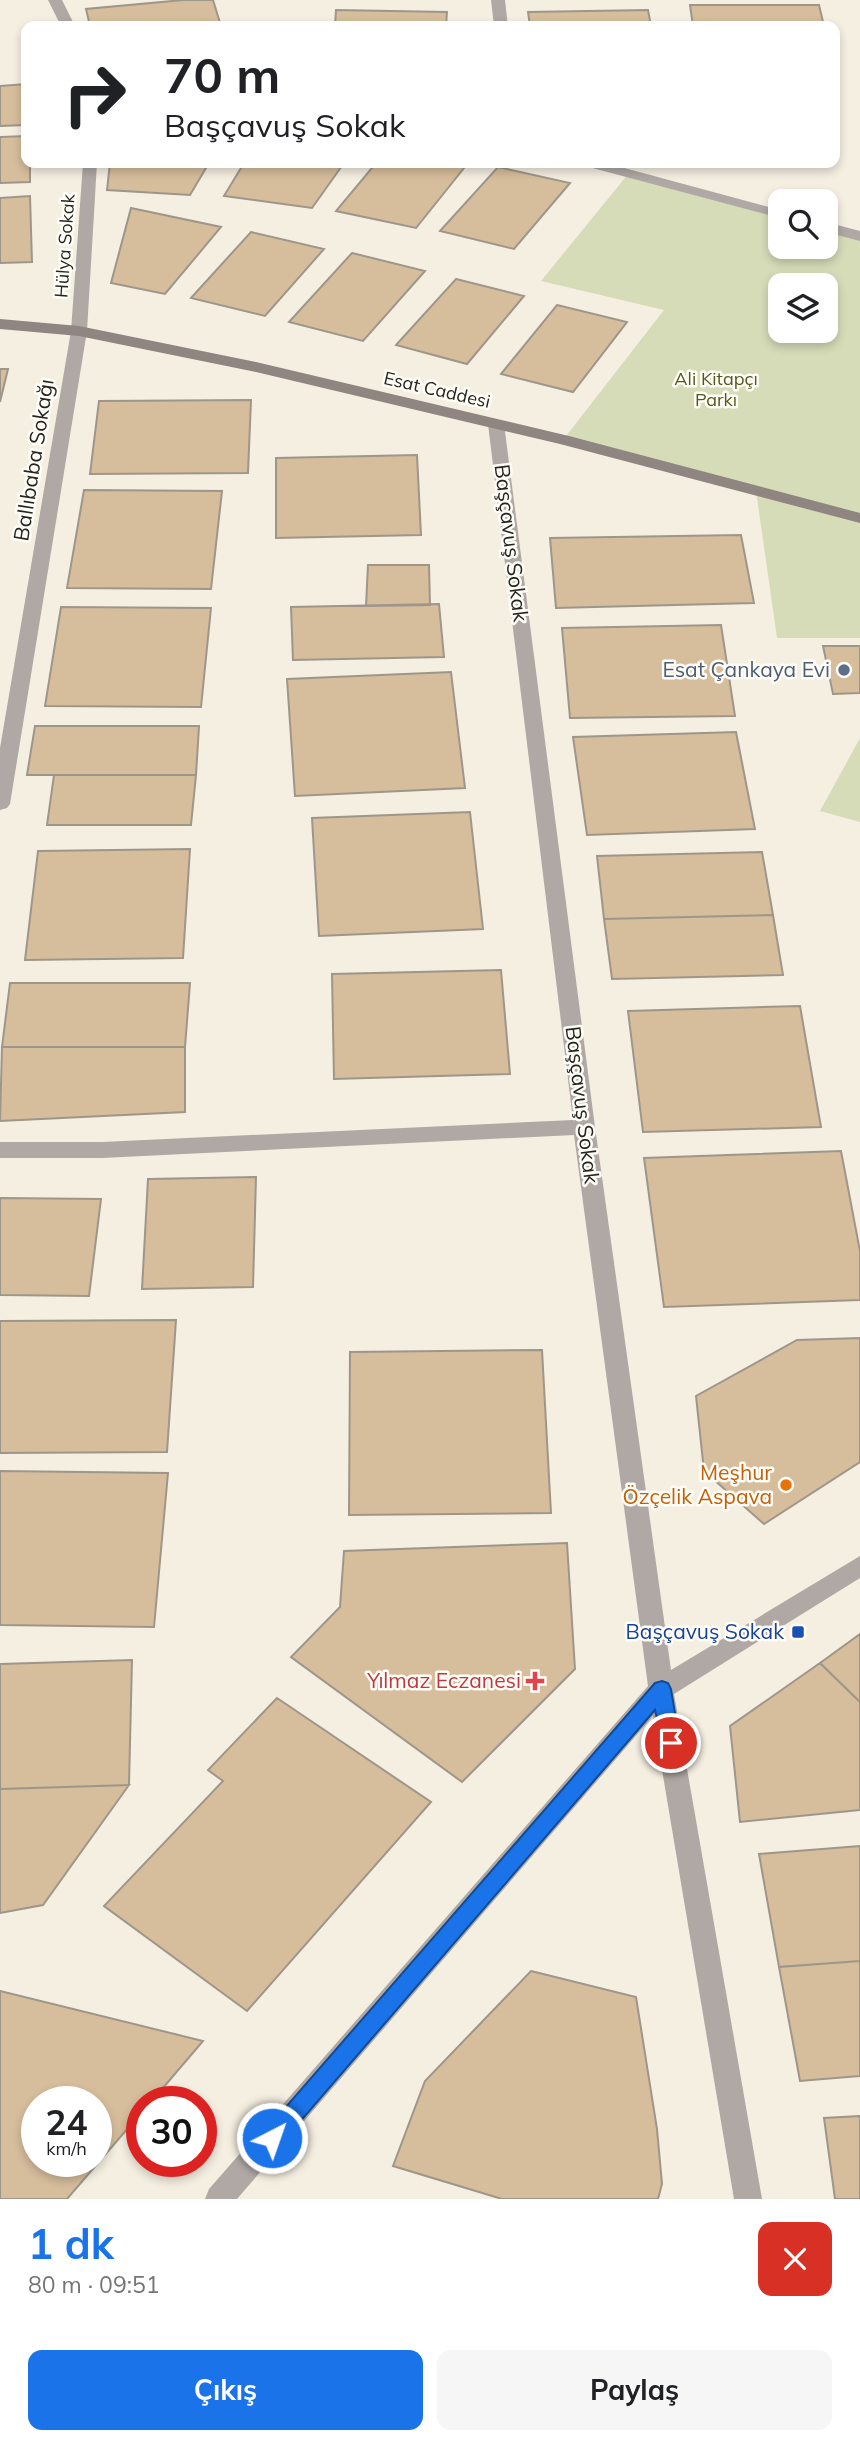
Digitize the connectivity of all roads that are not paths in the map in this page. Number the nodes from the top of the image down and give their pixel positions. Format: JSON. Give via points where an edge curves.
{"nodes":[{"id":1,"x":55,"y":0,"type":"edge"},
{"id":2,"x":498,"y":0,"type":"edge"},
{"id":3,"x":66,"y":21,"type":"edge"},
{"id":4,"x":500,"y":21,"type":"edge"},
{"id":5,"x":90,"y":168,"type":"edge"},
{"id":6,"x":609,"y":168,"type":"edge"},
{"id":7,"x":768,"y":211,"type":"edge"},
{"id":8,"x":838,"y":230,"type":"edge"},
{"id":9,"x":860,"y":236,"type":"edge"},
{"id":10,"x":0,"y":324,"type":"edge"},
{"id":11,"x":79,"y":331,"type":"junction"},
{"id":12,"x":496,"y":424,"type":"junction"},
{"id":13,"x":860,"y":518,"type":"edge"},
{"id":14,"x":0,"y":804,"type":"edge"},
{"id":15,"x":584,"y":1127,"type":"junction"},
{"id":16,"x":0,"y":1150,"type":"edge"},
{"id":17,"x":860,"y":1566,"type":"edge"},
{"id":18,"x":662,"y":1689,"type":"junction"},
{"id":19,"x":219,"y":2199,"type":"edge"},
{"id":20,"x":748,"y":2199,"type":"edge"}],
"edges":[{"from":1,"to":3,"type":"street"},
{"from":2,"to":4,"type":"street"},
{"from":5,"to":11,"type":"street","name":"Hülya Sokak"},
{"from":6,"to":7,"type":"street"},
{"from":8,"to":9,"type":"street"},
{"from":10,"to":11,"type":"main road","name":"Esat Caddesi"},
{"from":11,"to":12,"type":"main road","name":"Esat Caddesi"},
{"from":11,"to":14,"type":"street","name":"Ballıbaba Sokağı"},
{"from":12,"to":13,"type":"main road","name":"Esat Caddesi"},
{"from":12,"to":15,"type":"street","name":"Başçavuş Sokak"},
{"from":15,"to":16,"type":"street","via":[[102,1150]]},
{"from":15,"to":18,"type":"street","name":"Başçavuş Sokak"},
{"from":17,"to":18,"type":"street"},
{"from":18,"to":19,"type":"street"},
{"from":18,"to":20,"type":"street","name":"Başçavuş Sokak"}]}
